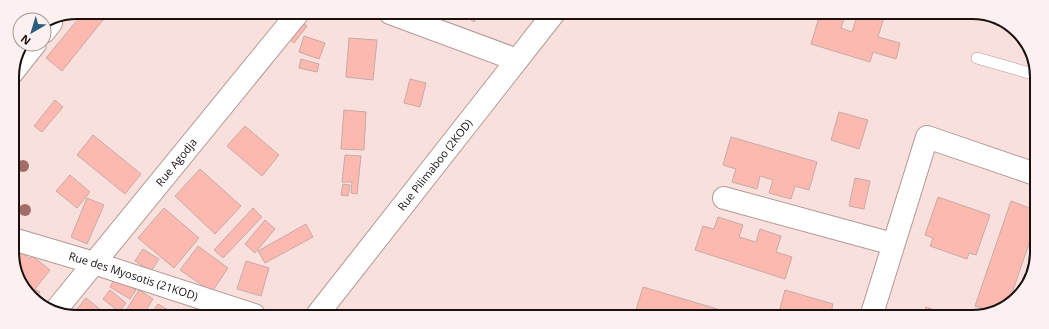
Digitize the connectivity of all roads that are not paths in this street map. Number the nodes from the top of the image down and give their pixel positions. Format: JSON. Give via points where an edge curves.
{"nodes":[{"id":1,"x":293,"y":19,"type":"edge"},
{"id":2,"x":406,"y":19,"type":"edge"},
{"id":3,"x":549,"y":19,"type":"edge"},
{"id":4,"x":28,"y":52,"type":"edge"},
{"id":5,"x":977,"y":58,"type":"dead end"},
{"id":6,"x":22,"y":60,"type":"edge"},
{"id":7,"x":517,"y":60,"type":"junction"},
{"id":8,"x":1030,"y":73,"type":"edge"},
{"id":9,"x":1030,"y":172,"type":"edge"},
{"id":10,"x":724,"y":198,"type":"dead end"},
{"id":11,"x":19,"y":241,"type":"edge"},
{"id":12,"x":893,"y":244,"type":"junction"},
{"id":13,"x":94,"y":263,"type":"junction"},
{"id":14,"x":58,"y":307,"type":"edge"},
{"id":15,"x":239,"y":310,"type":"edge"},
{"id":16,"x":321,"y":310,"type":"edge"},
{"id":17,"x":873,"y":310,"type":"edge"}],
"edges":[{"from":1,"to":13,"type":"street","name":"Rue Agodja"},
{"from":2,"to":7,"type":"street"},
{"from":3,"to":7,"type":"street","name":"Rue Pilimaboo (2KOD)"},
{"from":4,"to":6,"type":"street"},
{"from":5,"to":8,"type":"lane"},
{"from":7,"to":16,"type":"street","name":"Rue Pilimaboo (2KOD)"},
{"from":9,"to":12,"type":"street","via":[[927,137]]},
{"from":10,"to":12,"type":"street"},
{"from":11,"to":13,"type":"street","name":"Rue des Myosotis (21KOD)"},
{"from":12,"to":17,"type":"street"},
{"from":13,"to":14,"type":"street","name":"Rue Agodja"},
{"from":13,"to":15,"type":"street","name":"Rue des Myosotis (21KOD)"}]}
